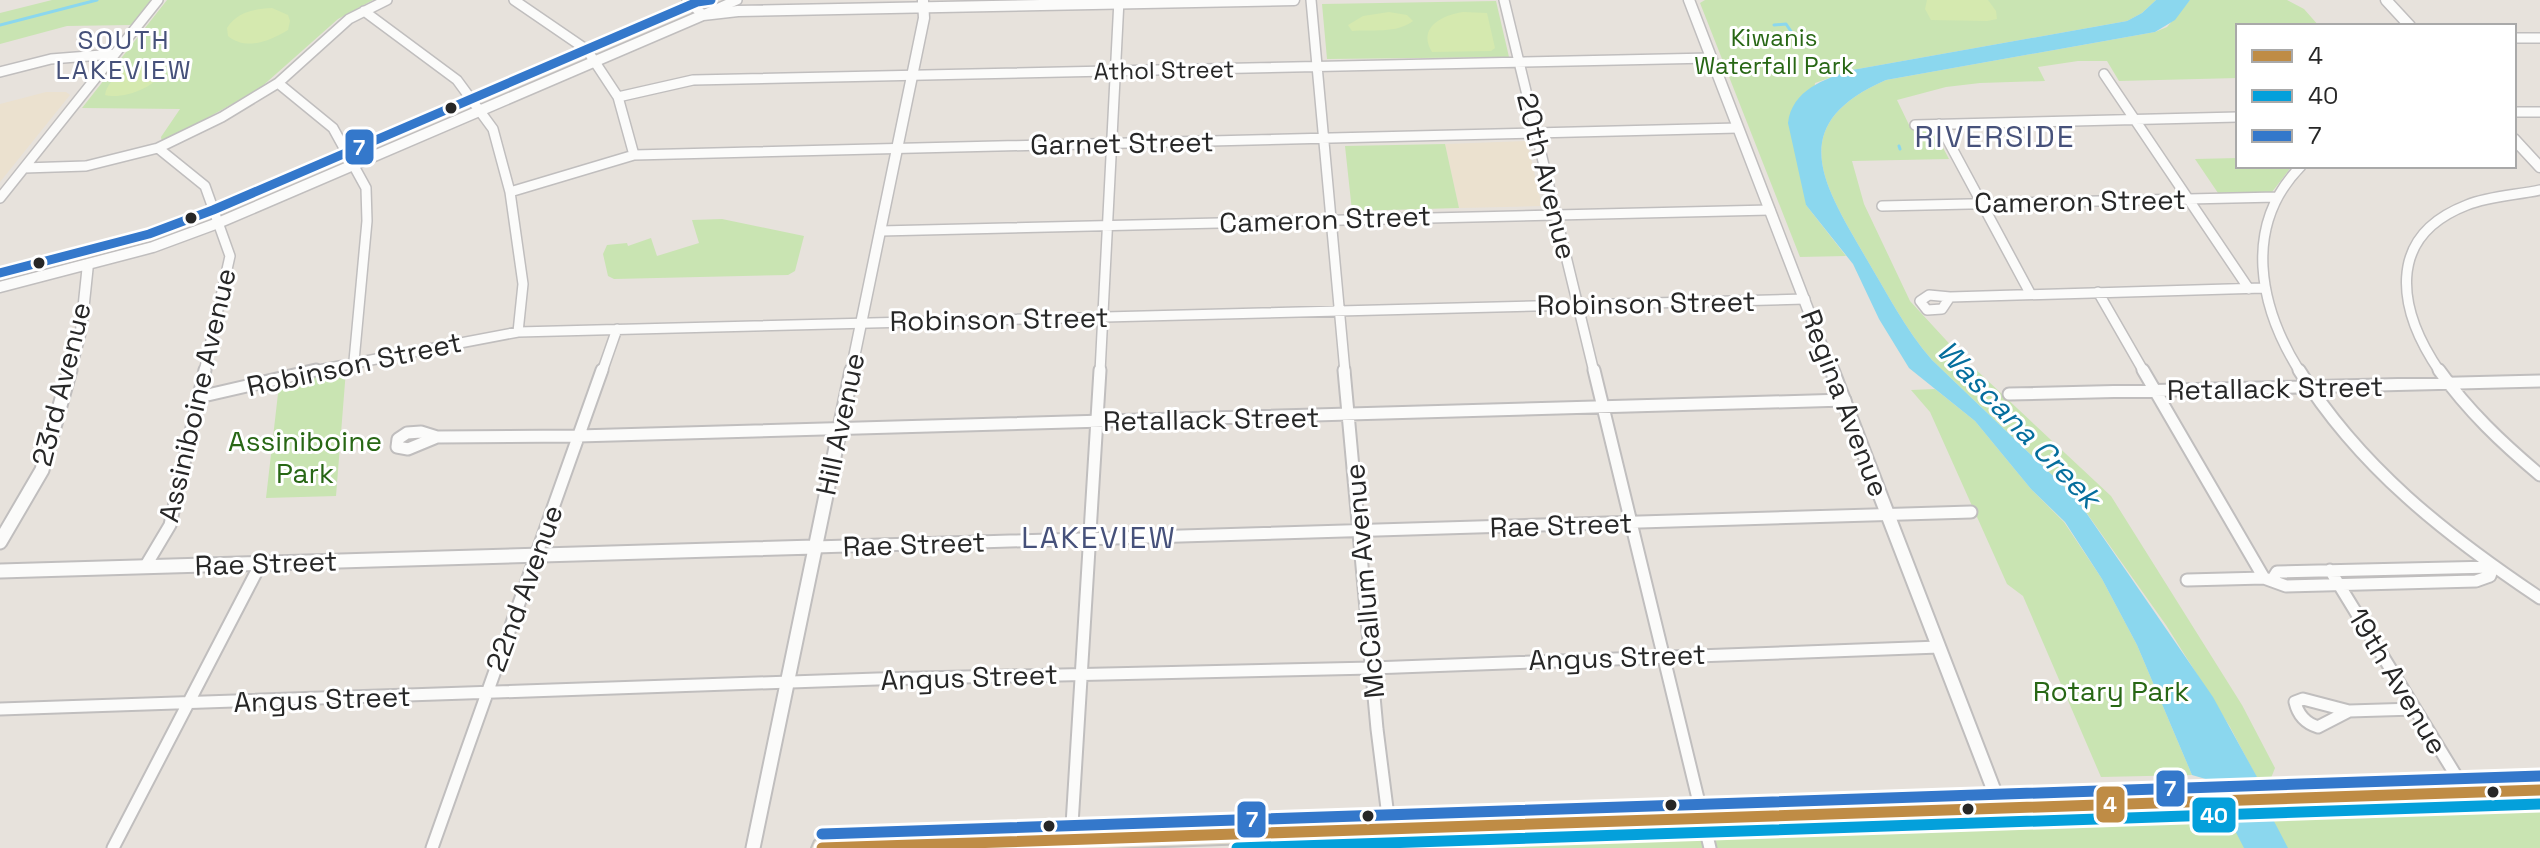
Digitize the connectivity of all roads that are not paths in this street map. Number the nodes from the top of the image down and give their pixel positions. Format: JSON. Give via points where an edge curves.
{"nodes":[{"id":1,"x":158,"y":0,"type":"edge"},
{"id":2,"x":387,"y":0,"type":"edge"},
{"id":3,"x":514,"y":0,"type":"edge"},
{"id":4,"x":687,"y":0,"type":"edge"},
{"id":5,"x":1294,"y":0,"type":"edge"},
{"id":6,"x":1311,"y":0,"type":"edge"},
{"id":7,"x":1504,"y":0,"type":"edge"},
{"id":8,"x":1689,"y":0,"type":"edge"},
{"id":9,"x":2386,"y":0,"type":"edge"},
{"id":10,"x":1028,"y":2,"type":"edge"},
{"id":11,"x":1119,"y":2,"type":"edge"},
{"id":12,"x":739,"y":4,"type":"edge"},
{"id":13,"x":924,"y":4,"type":"edge"},
{"id":14,"x":364,"y":11,"type":"junction"},
{"id":15,"x":703,"y":15,"type":"junction"},
{"id":16,"x":2408,"y":24,"type":"edge"},
{"id":17,"x":2516,"y":38,"type":"edge"},
{"id":18,"x":2540,"y":38,"type":"edge"},
{"id":19,"x":114,"y":54,"type":"junction"},
{"id":20,"x":1711,"y":58,"type":"junction"},
{"id":21,"x":1520,"y":61,"type":"junction"},
{"id":22,"x":595,"y":62,"type":"junction"},
{"id":23,"x":1317,"y":66,"type":"junction"},
{"id":24,"x":1115,"y":71,"type":"junction"},
{"id":25,"x":0,"y":72,"type":"edge"},
{"id":26,"x":2104,"y":74,"type":"dead end"},
{"id":27,"x":912,"y":75,"type":"junction"},
{"id":28,"x":278,"y":83,"type":"junction"},
{"id":29,"x":618,"y":97,"type":"junction"},
{"id":30,"x":480,"y":112,"type":"junction"},
{"id":31,"x":2516,"y":112,"type":"edge"},
{"id":32,"x":2540,"y":112,"type":"edge"},
{"id":33,"x":2236,"y":117,"type":"edge"},
{"id":34,"x":2134,"y":120,"type":"junction"},
{"id":35,"x":1939,"y":124,"type":"junction"},
{"id":36,"x":1915,"y":125,"type":"dead end"},
{"id":37,"x":1738,"y":128,"type":"junction"},
{"id":38,"x":1537,"y":133,"type":"junction"},
{"id":39,"x":1324,"y":138,"type":"junction"},
{"id":40,"x":2516,"y":141,"type":"edge"},
{"id":41,"x":1109,"y":144,"type":"junction"},
{"id":42,"x":158,"y":148,"type":"junction"},
{"id":43,"x":897,"y":149,"type":"junction"},
{"id":44,"x":634,"y":155,"type":"junction"},
{"id":45,"x":353,"y":165,"type":"junction"},
{"id":46,"x":2540,"y":167,"type":"edge"},
{"id":47,"x":24,"y":168,"type":"junction"},
{"id":48,"x":2299,"y":168,"type":"edge"},
{"id":49,"x":2540,"y":190,"type":"edge"},
{"id":50,"x":510,"y":192,"type":"junction"},
{"id":51,"x":2277,"y":197,"type":"junction"},
{"id":52,"x":0,"y":198,"type":"edge"},
{"id":53,"x":2188,"y":199,"type":"junction"},
{"id":54,"x":1981,"y":203,"type":"junction"},
{"id":55,"x":1882,"y":206,"type":"dead end"},
{"id":56,"x":1770,"y":210,"type":"junction"},
{"id":57,"x":1556,"y":213,"type":"junction"},
{"id":58,"x":1331,"y":219,"type":"junction"},
{"id":59,"x":218,"y":223,"type":"junction"},
{"id":60,"x":1106,"y":226,"type":"junction"},
{"id":61,"x":880,"y":231,"type":"junction"},
{"id":62,"x":88,"y":264,"type":"junction"},
{"id":63,"x":0,"y":287,"type":"edge"},
{"id":64,"x":2263,"y":288,"type":"junction"},
{"id":65,"x":2249,"y":289,"type":"junction"},
{"id":66,"x":2098,"y":292,"type":"junction"},
{"id":67,"x":2030,"y":293,"type":"junction"},
{"id":68,"x":1950,"y":297,"type":"dead end"},
{"id":69,"x":1805,"y":299,"type":"junction"},
{"id":70,"x":1578,"y":304,"type":"junction"},
{"id":71,"x":1339,"y":311,"type":"junction"},
{"id":72,"x":1101,"y":317,"type":"junction"},
{"id":73,"x":861,"y":323,"type":"junction"},
{"id":74,"x":617,"y":329,"type":"junction"},
{"id":75,"x":518,"y":332,"type":"junction"},
{"id":76,"x":354,"y":361,"type":"junction"},
{"id":77,"x":2540,"y":381,"type":"edge"},
{"id":78,"x":2445,"y":384,"type":"junction"},
{"id":79,"x":2308,"y":388,"type":"junction"},
{"id":80,"x":2155,"y":391,"type":"junction"},
{"id":81,"x":2009,"y":394,"type":"dead end"},
{"id":82,"x":199,"y":397,"type":"junction"},
{"id":83,"x":1845,"y":400,"type":"junction"},
{"id":84,"x":1604,"y":409,"type":"junction"},
{"id":85,"x":1349,"y":416,"type":"junction"},
{"id":86,"x":1097,"y":422,"type":"junction"},
{"id":87,"x":839,"y":429,"type":"junction"},
{"id":88,"x":578,"y":436,"type":"junction"},
{"id":89,"x":437,"y":437,"type":"dead end"},
{"id":90,"x":2540,"y":475,"type":"edge"},
{"id":91,"x":1971,"y":512,"type":"dead end"},
{"id":92,"x":1889,"y":516,"type":"junction"},
{"id":93,"x":1631,"y":522,"type":"junction"},
{"id":94,"x":1359,"y":531,"type":"junction"},
{"id":95,"x":1091,"y":539,"type":"junction"},
{"id":96,"x":0,"y":542,"type":"edge"},
{"id":97,"x":815,"y":547,"type":"junction"},
{"id":98,"x":535,"y":555,"type":"junction"},
{"id":99,"x":261,"y":563,"type":"junction"},
{"id":100,"x":145,"y":567,"type":"junction"},
{"id":101,"x":2493,"y":567,"type":"junction"},
{"id":102,"x":2330,"y":570,"type":"junction"},
{"id":103,"x":0,"y":571,"type":"edge"},
{"id":104,"x":2268,"y":579,"type":"junction"},
{"id":105,"x":2187,"y":580,"type":"dead end"},
{"id":106,"x":2339,"y":585,"type":"junction"},
{"id":107,"x":2540,"y":598,"type":"edge"},
{"id":108,"x":1939,"y":647,"type":"junction"},
{"id":109,"x":1663,"y":655,"type":"junction"},
{"id":110,"x":1372,"y":668,"type":"junction"},
{"id":111,"x":1081,"y":674,"type":"junction"},
{"id":112,"x":787,"y":683,"type":"junction"},
{"id":113,"x":486,"y":693,"type":"junction"},
{"id":114,"x":186,"y":705,"type":"junction"},
{"id":115,"x":0,"y":709,"type":"edge"},
{"id":116,"x":2415,"y":709,"type":"junction"},
{"id":117,"x":2349,"y":711,"type":"dead end"},
{"id":118,"x":2540,"y":790,"type":"edge"},
{"id":119,"x":2459,"y":793,"type":"junction"},
{"id":120,"x":2000,"y":806,"type":"junction"},
{"id":121,"x":1703,"y":818,"type":"junction"},
{"id":122,"x":1391,"y":838,"type":"edge"},
{"id":123,"x":1071,"y":846,"type":"edge"},
{"id":124,"x":113,"y":848,"type":"edge"},
{"id":125,"x":432,"y":848,"type":"edge"},
{"id":126,"x":753,"y":848,"type":"edge"},
{"id":127,"x":822,"y":848,"type":"edge"},
{"id":128,"x":1710,"y":848,"type":"edge"}],
"edges":[{"from":1,"to":19,"type":"street"},
{"from":2,"to":14,"type":"street"},
{"from":3,"to":22,"type":"street","via":[[587,50]]},
{"from":4,"to":15,"type":"street"},
{"from":5,"to":11,"type":"street"},
{"from":6,"to":23,"type":"street","name":"McCallum Avenue"},
{"from":7,"to":21,"type":"street","name":"20th Avenue"},
{"from":8,"to":20,"type":"street","name":"Regina Avenue"},
{"from":9,"to":16,"type":"street"},
{"from":10,"to":11,"type":"street"},
{"from":10,"to":13,"type":"street"},
{"from":11,"to":24,"type":"street"},
{"from":12,"to":13,"type":"street"},
{"from":12,"to":15,"type":"street"},
{"from":13,"to":27,"type":"street","name":"Hill Avenue"},
{"from":14,"to":28,"type":"street"},
{"from":14,"to":30,"type":"street","via":[[457,80]]},
{"from":15,"to":22,"type":"street"},
{"from":17,"to":18,"type":"street"},
{"from":19,"to":25,"type":"street","via":[[51,59]]},
{"from":19,"to":47,"type":"street"},
{"from":20,"to":21,"type":"street","name":"Athol Street"},
{"from":20,"to":37,"type":"street","name":"Regina Avenue"},
{"from":21,"to":23,"type":"street","name":"Athol Street"},
{"from":21,"to":38,"type":"street","name":"20th Avenue"},
{"from":22,"to":29,"type":"street"},
{"from":22,"to":30,"type":"street"},
{"from":23,"to":24,"type":"street","name":"Athol Street"},
{"from":23,"to":39,"type":"street","name":"McCallum Avenue"},
{"from":24,"to":27,"type":"street","name":"Athol Street"},
{"from":24,"to":41,"type":"street"},
{"from":26,"to":34,"type":"street"},
{"from":27,"to":29,"type":"street","name":"Athol Street","via":[[693,80]]},
{"from":27,"to":43,"type":"street","name":"Hill Avenue"},
{"from":28,"to":42,"type":"street"},
{"from":28,"to":45,"type":"street","via":[[333,128]]},
{"from":29,"to":44,"type":"street"},
{"from":30,"to":45,"type":"street"},
{"from":30,"to":50,"type":"street","via":[[493,129]]},
{"from":31,"to":32,"type":"street"},
{"from":33,"to":34,"type":"street"},
{"from":34,"to":35,"type":"street"},
{"from":34,"to":53,"type":"street"},
{"from":35,"to":36,"type":"street"},
{"from":35,"to":54,"type":"street"},
{"from":37,"to":38,"type":"street","name":"Garnet Street"},
{"from":37,"to":56,"type":"street","name":"Regina Avenue"},
{"from":38,"to":39,"type":"street","name":"Garnet Street"},
{"from":38,"to":57,"type":"street","name":"20th Avenue"},
{"from":39,"to":41,"type":"street","name":"Garnet Street"},
{"from":39,"to":58,"type":"street","name":"McCallum Avenue"},
{"from":40,"to":46,"type":"street"},
{"from":41,"to":43,"type":"street","name":"Garnet Street"},
{"from":41,"to":60,"type":"street"},
{"from":42,"to":47,"type":"street","via":[[86,166]]},
{"from":42,"to":59,"type":"street","name":"Assiniboine Avenue","via":[[205,186]]},
{"from":43,"to":44,"type":"street","name":"Garnet Street"},
{"from":43,"to":61,"type":"street","name":"Hill Avenue"},
{"from":44,"to":50,"type":"street","name":"Garnet Street"},
{"from":45,"to":59,"type":"street"},
{"from":45,"to":76,"type":"street","via":[[366,188],[367,221]]},
{"from":47,"to":52,"type":"street"},
{"from":48,"to":51,"type":"street"},
{"from":49,"to":78,"type":"street","via":[[2459,207],[2426,231],[2410,255],[2406,306],[2419,341]]},
{"from":50,"to":75,"type":"street","via":[[523,284]]},
{"from":51,"to":53,"type":"street","name":"Cameron Street"},
{"from":51,"to":64,"type":"street","via":[[2263,237]]},
{"from":53,"to":54,"type":"street","name":"Cameron Street"},
{"from":53,"to":65,"type":"street"},
{"from":54,"to":55,"type":"street","name":"Cameron Street"},
{"from":54,"to":67,"type":"street"},
{"from":56,"to":57,"type":"street","name":"Cameron Street"},
{"from":56,"to":69,"type":"street","name":"Regina Avenue"},
{"from":57,"to":58,"type":"street","name":"Cameron Street"},
{"from":57,"to":70,"type":"street","name":"20th Avenue"},
{"from":58,"to":60,"type":"street","name":"Cameron Street"},
{"from":58,"to":71,"type":"street","name":"McCallum Avenue"},
{"from":59,"to":62,"type":"street"},
{"from":59,"to":82,"type":"street","name":"Assiniboine Avenue","via":[[230,256]]},
{"from":60,"to":61,"type":"street","name":"Cameron Street"},
{"from":60,"to":72,"type":"street"},
{"from":61,"to":73,"type":"street","name":"Hill Avenue"},
{"from":62,"to":63,"type":"street"},
{"from":62,"to":96,"type":"street","name":"23rd Avenue","via":[[81,331],[42,470]]},
{"from":64,"to":65,"type":"street"},
{"from":64,"to":79,"type":"street","via":[[2278,334]]},
{"from":65,"to":66,"type":"street"},
{"from":66,"to":67,"type":"street"},
{"from":66,"to":80,"type":"street"},
{"from":67,"to":68,"type":"street"},
{"from":69,"to":70,"type":"street","name":"Robinson Street"},
{"from":69,"to":83,"type":"street","name":"Regina Avenue"},
{"from":70,"to":71,"type":"street","name":"Robinson Street"},
{"from":70,"to":84,"type":"street","name":"20th Avenue"},
{"from":71,"to":72,"type":"street","name":"Robinson Street"},
{"from":71,"to":85,"type":"street","name":"McCallum Avenue"},
{"from":72,"to":73,"type":"street","name":"Robinson Street"},
{"from":72,"to":86,"type":"street"},
{"from":73,"to":74,"type":"street","name":"Robinson Street"},
{"from":73,"to":87,"type":"street","name":"Hill Avenue"},
{"from":74,"to":75,"type":"street","name":"Robinson Street"},
{"from":74,"to":88,"type":"street","name":"22nd Avenue"},
{"from":75,"to":76,"type":"street","name":"Robinson Street"},
{"from":76,"to":82,"type":"street","name":"Robinson Street"},
{"from":77,"to":78,"type":"street","name":"Retallack Street"},
{"from":78,"to":79,"type":"street","name":"Retallack Street"},
{"from":78,"to":90,"type":"street","via":[[2498,442]]},
{"from":79,"to":80,"type":"street","name":"Retallack Street"},
{"from":79,"to":101,"type":"street","via":[[2375,469]]},
{"from":80,"to":81,"type":"street","name":"Retallack Street"},
{"from":80,"to":104,"type":"street"},
{"from":82,"to":100,"type":"street","name":"Assiniboine Avenue","via":[[170,525]]},
{"from":83,"to":84,"type":"street","name":"Retallack Street"},
{"from":83,"to":92,"type":"street","name":"Regina Avenue"},
{"from":84,"to":85,"type":"street","name":"Retallack Street"},
{"from":84,"to":93,"type":"street","name":"20th Avenue"},
{"from":85,"to":86,"type":"street","name":"Retallack Street"},
{"from":85,"to":94,"type":"street","name":"McCallum Avenue"},
{"from":86,"to":87,"type":"street","name":"Retallack Street"},
{"from":86,"to":95,"type":"street"},
{"from":87,"to":88,"type":"street","name":"Retallack Street"},
{"from":87,"to":97,"type":"street","name":"Hill Avenue"},
{"from":88,"to":89,"type":"street","name":"Retallack Street"},
{"from":88,"to":98,"type":"street","name":"22nd Avenue"},
{"from":91,"to":92,"type":"street","name":"Rae Street"},
{"from":92,"to":93,"type":"street","name":"Rae Street"},
{"from":92,"to":108,"type":"street","name":"Regina Avenue"},
{"from":93,"to":94,"type":"street","name":"Rae Street"},
{"from":93,"to":109,"type":"street","name":"20th Avenue"},
{"from":94,"to":95,"type":"street","name":"Rae Street"},
{"from":94,"to":110,"type":"street","name":"McCallum Avenue"},
{"from":95,"to":97,"type":"street","name":"Rae Street"},
{"from":95,"to":111,"type":"street"},
{"from":97,"to":98,"type":"street","name":"Rae Street"},
{"from":97,"to":112,"type":"street","name":"Hill Avenue"},
{"from":98,"to":99,"type":"street","name":"Rae Street"},
{"from":98,"to":113,"type":"street","name":"22nd Avenue"},
{"from":99,"to":100,"type":"street","name":"Rae Street"},
{"from":99,"to":114,"type":"street"},
{"from":100,"to":103,"type":"street","name":"Rae Street"},
{"from":101,"to":102,"type":"street"},
{"from":101,"to":106,"type":"street","via":[[2490,576],[2476,581]]},
{"from":101,"to":107,"type":"street"},
{"from":102,"to":104,"type":"street","via":[[2277,572]]},
{"from":102,"to":106,"type":"street","name":"19th Avenue"},
{"from":104,"to":105,"type":"street"},
{"from":104,"to":106,"type":"street","via":[[2286,586]]},
{"from":106,"to":116,"type":"street","name":"19th Avenue"},
{"from":108,"to":109,"type":"street","name":"Angus Street"},
{"from":108,"to":120,"type":"street","name":"Regina Avenue"},
{"from":109,"to":110,"type":"street","name":"Angus Street"},
{"from":109,"to":121,"type":"street","name":"20th Avenue"},
{"from":110,"to":111,"type":"street","name":"Angus Street"},
{"from":110,"to":122,"type":"street","name":"McCallum Avenue"},
{"from":111,"to":112,"type":"street","name":"Angus Street"},
{"from":111,"to":123,"type":"street"},
{"from":112,"to":113,"type":"street","name":"Angus Street"},
{"from":112,"to":126,"type":"street","name":"Hill Avenue"},
{"from":113,"to":114,"type":"street","name":"Angus Street"},
{"from":113,"to":125,"type":"street","name":"22nd Avenue"},
{"from":114,"to":115,"type":"street","name":"Angus Street"},
{"from":114,"to":124,"type":"street"},
{"from":116,"to":117,"type":"street"},
{"from":116,"to":119,"type":"street","name":"19th Avenue"},
{"from":118,"to":119,"type":"main road"},
{"from":119,"to":120,"type":"main road"},
{"from":120,"to":121,"type":"main road"},
{"from":121,"to":122,"type":"main road"},
{"from":121,"to":128,"type":"street","name":"20th Avenue"},
{"from":122,"to":123,"type":"main road"},
{"from":123,"to":127,"type":"main road"}]}
